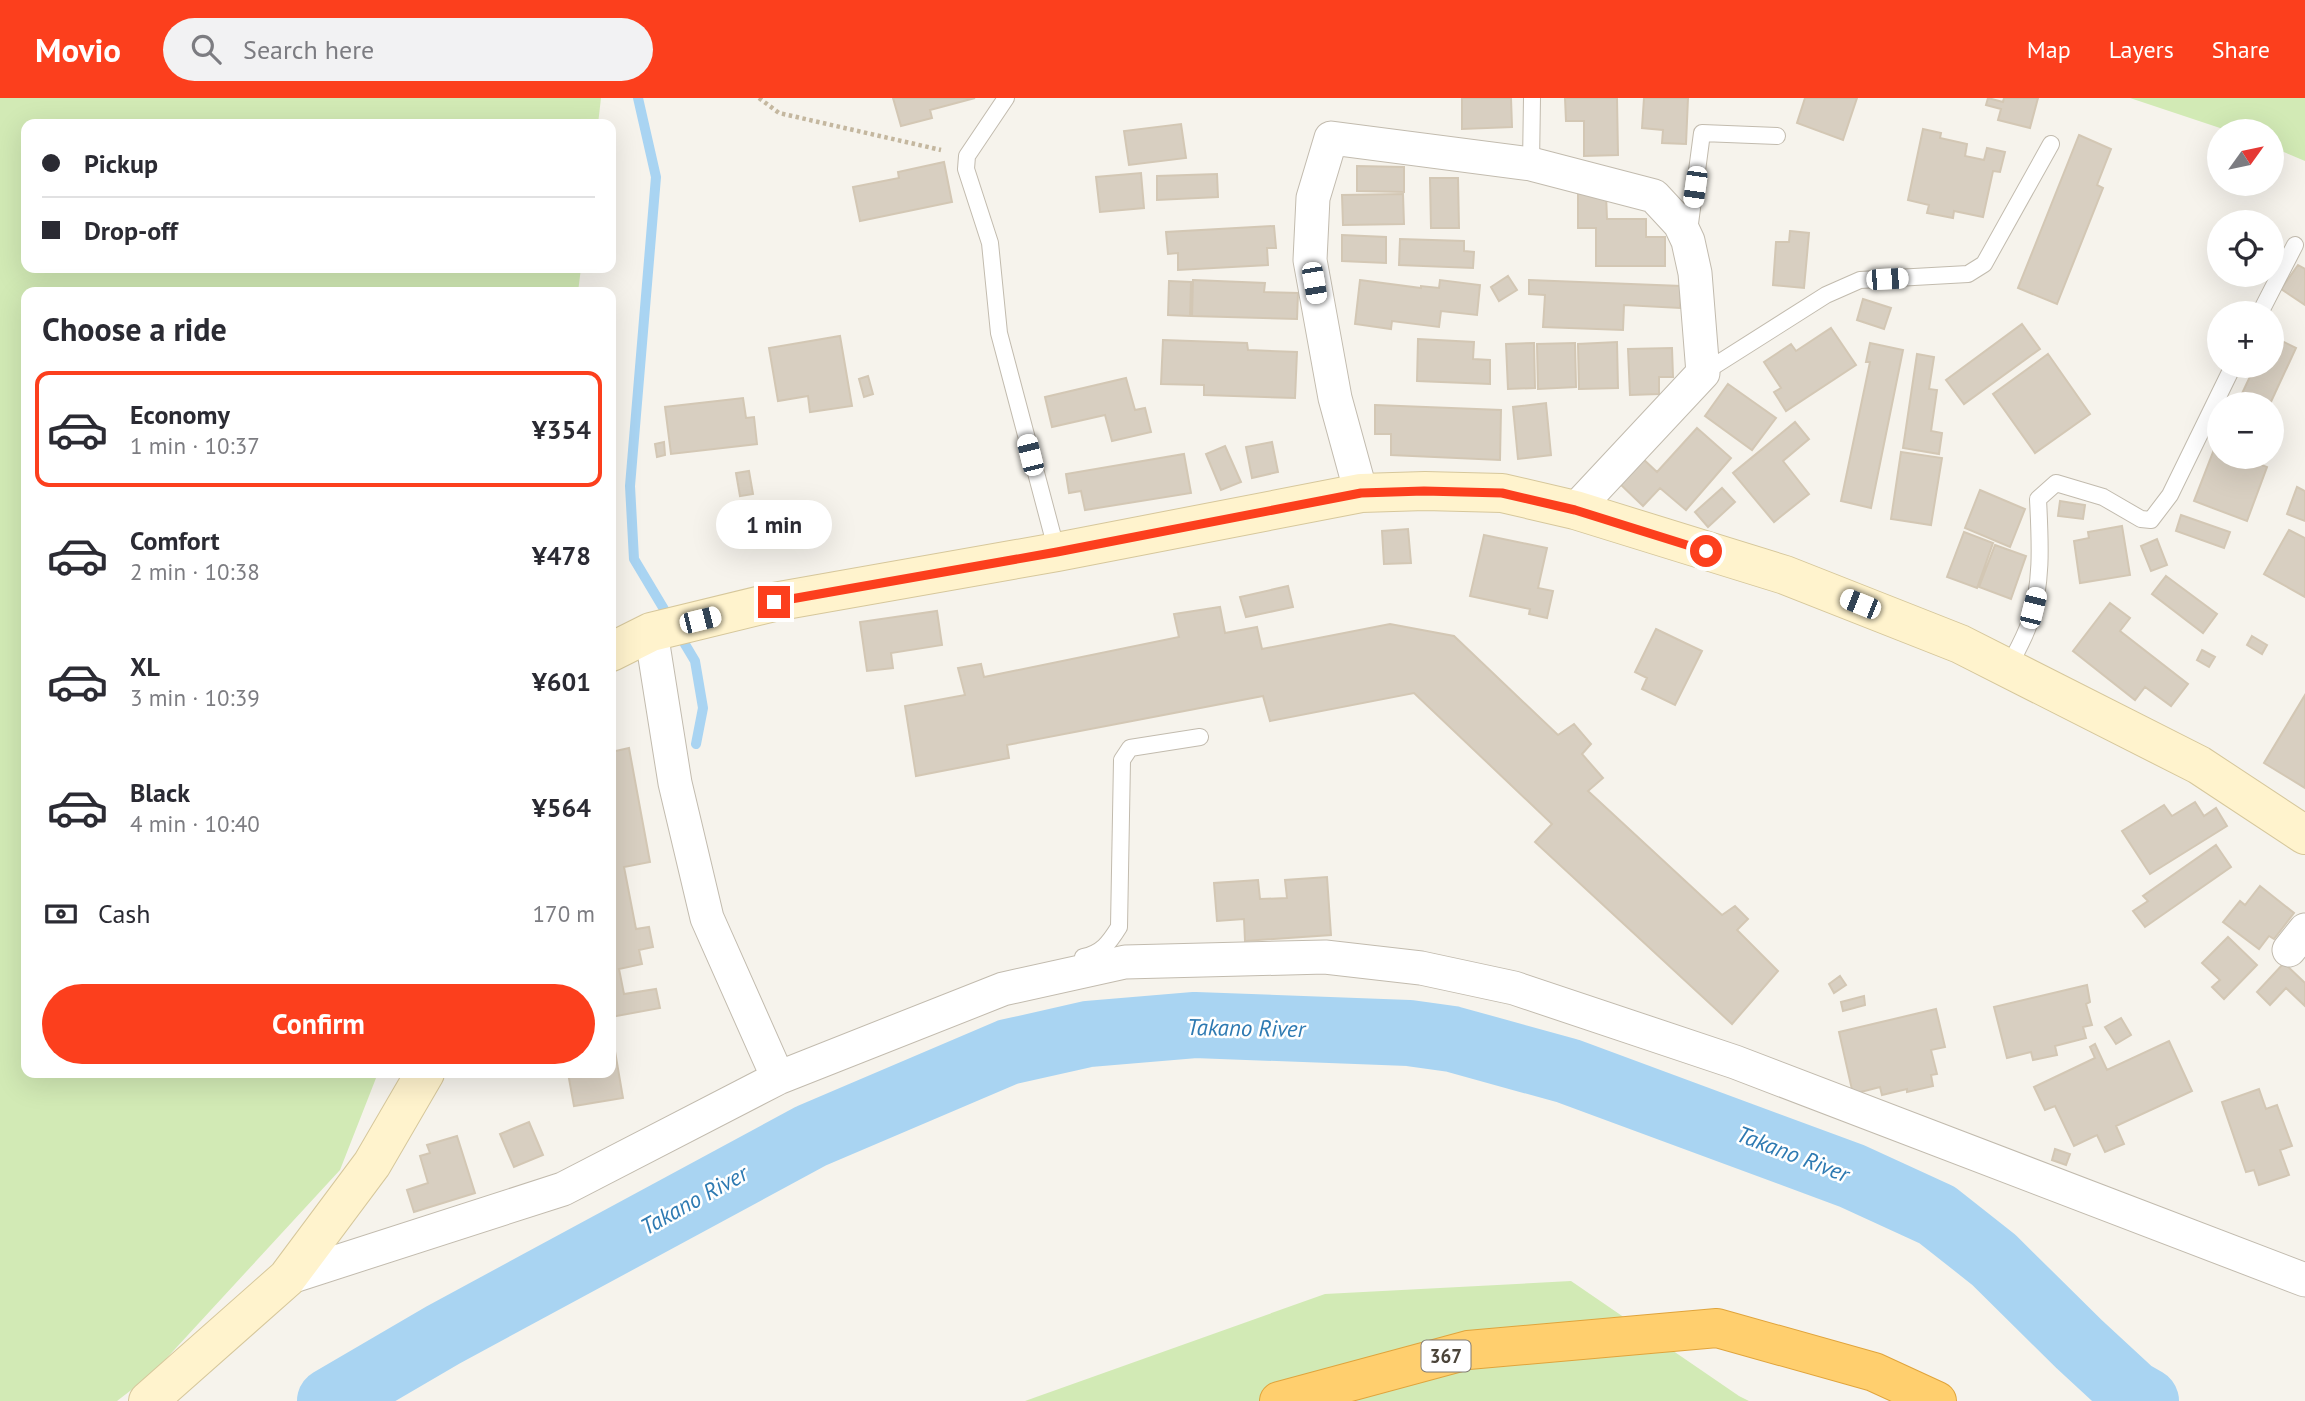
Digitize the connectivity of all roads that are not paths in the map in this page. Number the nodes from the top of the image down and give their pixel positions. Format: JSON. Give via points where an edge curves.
{"nodes":[{"id":1,"x":1006,"y":98,"type":"edge"},
{"id":2,"x":1532,"y":98,"type":"edge"},
{"id":3,"x":1777,"y":136,"type":"dead end"},
{"id":4,"x":2051,"y":144,"type":"dead end"},
{"id":5,"x":1531,"y":164,"type":"junction"},
{"id":6,"x":1688,"y":241,"type":"junction"},
{"id":7,"x":2295,"y":245,"type":"dead end"},
{"id":8,"x":2266,"y":301,"type":"edge"},
{"id":9,"x":1703,"y":373,"type":"junction"},
{"id":10,"x":2227,"y":378,"type":"edge"},
{"id":11,"x":1361,"y":493,"type":"junction"},
{"id":12,"x":1575,"y":510,"type":"junction"},
{"id":13,"x":1057,"y":552,"type":"junction"},
{"id":14,"x":651,"y":632,"type":"junction"},
{"id":15,"x":616,"y":650,"type":"edge"},
{"id":16,"x":2008,"y":668,"type":"junction"},
{"id":17,"x":1200,"y":737,"type":"dead end"},
{"id":18,"x":2305,"y":835,"type":"edge"},
{"id":19,"x":1003,"y":989,"type":"junction"},
{"id":20,"x":422,"y":1078,"type":"edge"},
{"id":21,"x":778,"y":1078,"type":"junction"},
{"id":22,"x":287,"y":1278,"type":"junction"},
{"id":23,"x":2305,"y":1280,"type":"edge"},
{"id":24,"x":148,"y":1401,"type":"edge"},
{"id":25,"x":1279,"y":1401,"type":"edge"},
{"id":26,"x":1937,"y":1401,"type":"edge"}],
"edges":[{"from":1,"to":13,"type":"lane","via":[[967,156],[966,169],[990,243],[999,333]]},
{"from":2,"to":5,"type":"lane"},
{"from":3,"to":6,"type":"lane","via":[[1702,133]]},
{"from":4,"to":9,"type":"lane","via":[[1984,264],[1968,274],[1860,280],[1826,295]]},
{"from":5,"to":6,"type":"street","via":[[1654,196],[1680,224]]},
{"from":5,"to":11,"type":"street","via":[[1331,138],[1312,198],[1310,260],[1335,398]]},
{"from":6,"to":9,"type":"street"},
{"from":7,"to":8,"type":"lane"},
{"from":9,"to":12,"type":"street"},
{"from":10,"to":16,"type":"lane","via":[[2170,495],[2151,520],[2056,483],[2038,499],[2037,592],[2029,625]]},
{"from":11,"to":12,"type":"street","via":[[1502,493]]},
{"from":11,"to":13,"type":"street"},
{"from":12,"to":16,"type":"street","via":[[1785,575],[1960,644]]},
{"from":13,"to":14,"type":"street","via":[[774,602]]},
{"from":14,"to":15,"type":"street"},
{"from":14,"to":21,"type":"street","via":[[675,783],[708,918]]},
{"from":16,"to":18,"type":"street","via":[[2199,765]]},
{"from":17,"to":19,"type":"lane","via":[[1130,748],[1122,760],[1119,927],[1110,941],[1099,953],[1024,972]]},
{"from":19,"to":21,"type":"street"},
{"from":19,"to":23,"type":"street","via":[[1125,961],[1325,957],[1421,968],[1500,985],[1735,1062]]},
{"from":20,"to":22,"type":"street","via":[[373,1164]]},
{"from":21,"to":22,"type":"street","via":[[563,1189]]},
{"from":22,"to":24,"type":"street"},
{"from":25,"to":26,"type":"highway","number":"367","via":[[1468,1350],[1717,1328],[1874,1372]]}]}
